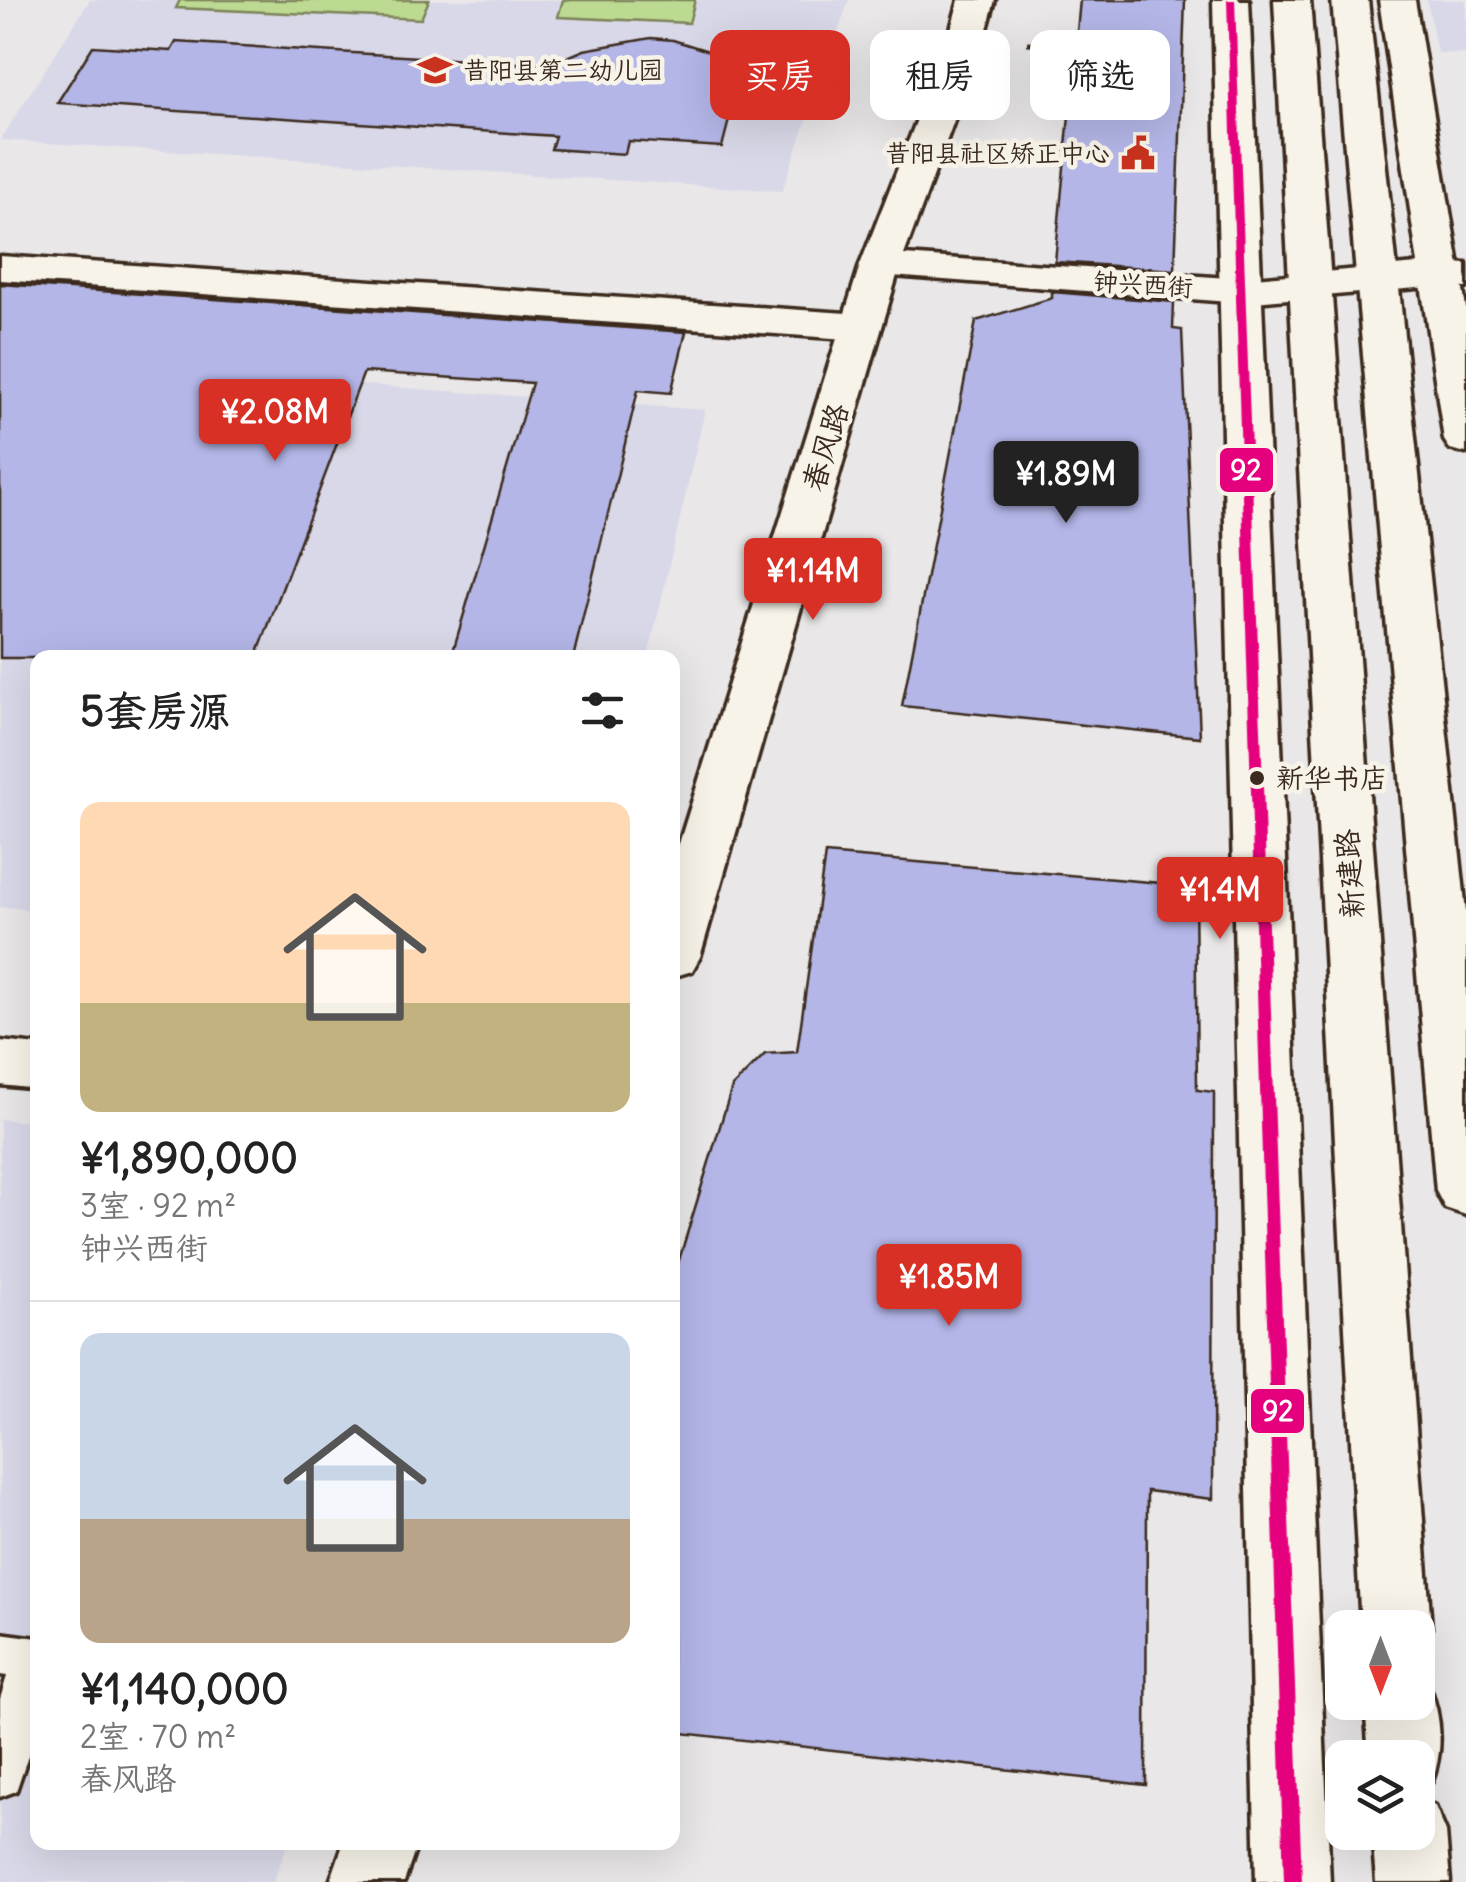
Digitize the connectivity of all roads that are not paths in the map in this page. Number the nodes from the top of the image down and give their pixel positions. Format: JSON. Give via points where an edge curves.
{"nodes":[{"id":1,"x":978,"y":0,"type":"edge"},
{"id":2,"x":1231,"y":0,"type":"edge"},
{"id":3,"x":1292,"y":0,"type":"edge"},
{"id":4,"x":1350,"y":0,"type":"edge"},
{"id":5,"x":1396,"y":0,"type":"edge"},
{"id":6,"x":880,"y":266,"type":"junction"},
{"id":7,"x":0,"y":268,"type":"edge"},
{"id":8,"x":1453,"y":275,"type":"edge"},
{"id":9,"x":1377,"y":280,"type":"junction"},
{"id":10,"x":1312,"y":286,"type":"junction"},
{"id":11,"x":1242,"y":291,"type":"junction"},
{"id":12,"x":861,"y":327,"type":"junction"},
{"id":13,"x":1466,"y":440,"type":"edge"},
{"id":14,"x":680,"y":930,"type":"edge"},
{"id":15,"x":0,"y":1063,"type":"edge"},
{"id":16,"x":30,"y":1066,"type":"edge"},
{"id":17,"x":1466,"y":1191,"type":"edge"},
{"id":18,"x":1395,"y":1610,"type":"edge"},
{"id":19,"x":0,"y":1654,"type":"edge"},
{"id":20,"x":30,"y":1657,"type":"edge"},
{"id":21,"x":30,"y":1675,"type":"edge"},
{"id":22,"x":0,"y":1775,"type":"edge"},
{"id":23,"x":377,"y":1850,"type":"edge"},
{"id":24,"x":1411,"y":1850,"type":"edge"},
{"id":25,"x":367,"y":1882,"type":"edge"},
{"id":26,"x":1293,"y":1882,"type":"edge"},
{"id":27,"x":1412,"y":1882,"type":"edge"}],
"edges":[{"from":1,"to":6,"type":"main road","name":"春风路"},
{"from":2,"to":11,"type":"main road"},
{"from":3,"to":10,"type":"main road","name":"新建路"},
{"from":4,"to":9,"type":"main road"},
{"from":5,"to":8,"type":"main road"},
{"from":6,"to":11,"type":"main road","name":"钟兴西街"},
{"from":6,"to":12,"type":"main road","name":"春风路"},
{"from":7,"to":12,"type":"main road"},
{"from":8,"to":9,"type":"main road","name":"钟兴西街"},
{"from":8,"to":13,"type":"main road"},
{"from":9,"to":10,"type":"main road","name":"钟兴西街"},
{"from":9,"to":17,"type":"main road"},
{"from":10,"to":11,"type":"main road","name":"钟兴西街"},
{"from":10,"to":18,"type":"main road","name":"新建路"},
{"from":11,"to":26,"type":"main road"},
{"from":12,"to":14,"type":"main road","name":"春风路"},
{"from":15,"to":16,"type":"main road"},
{"from":19,"to":20,"type":"lane"},
{"from":21,"to":22,"type":"lane"},
{"from":23,"to":25,"type":"main road"},
{"from":24,"to":27,"type":"main road"}]}
